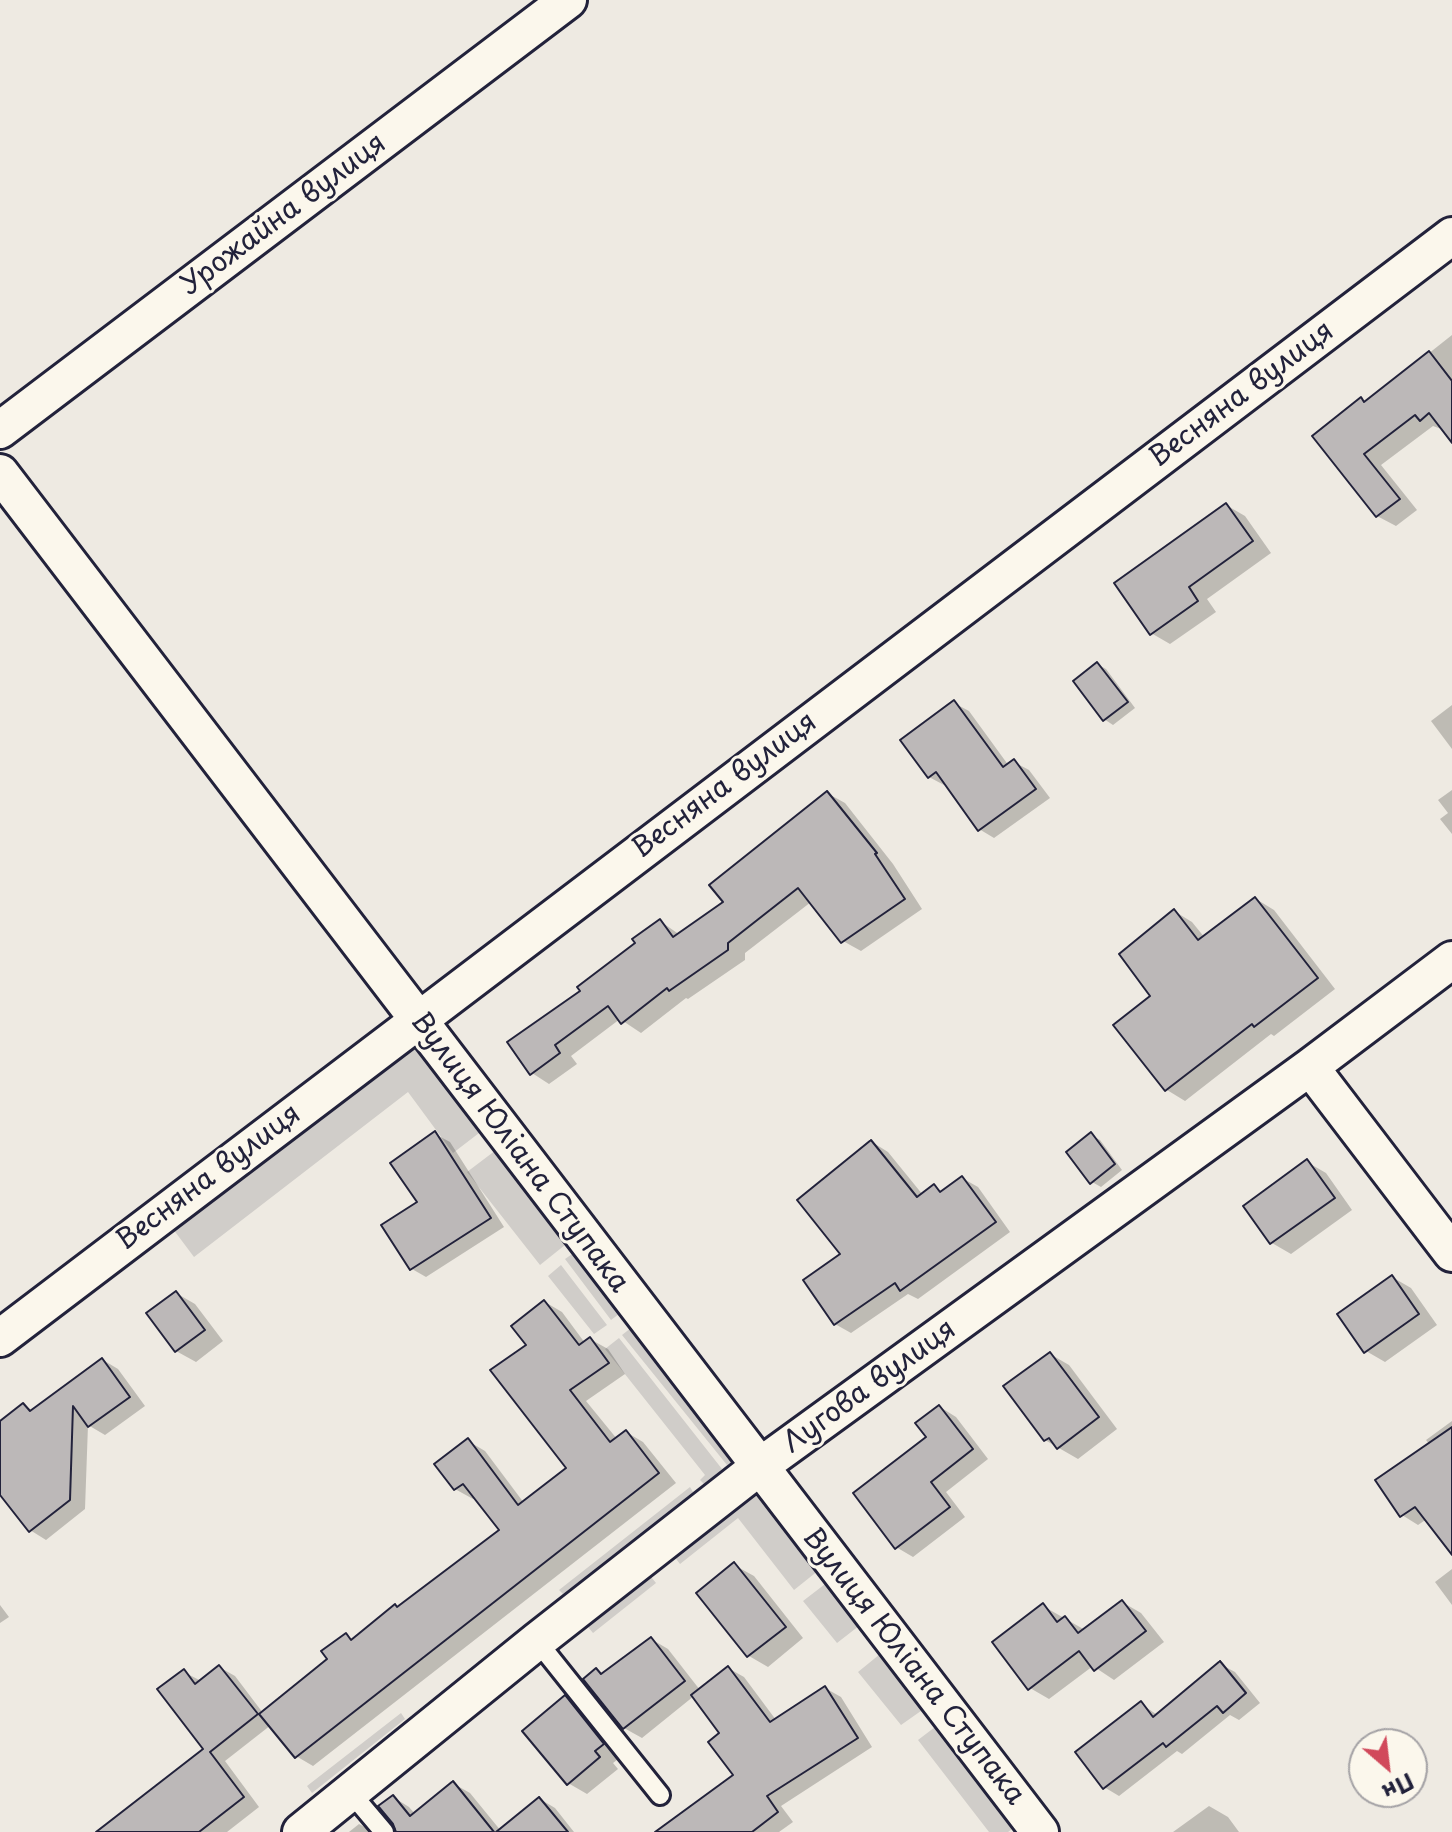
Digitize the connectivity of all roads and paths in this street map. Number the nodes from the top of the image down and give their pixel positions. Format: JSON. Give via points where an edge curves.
{"nodes":[{"id":1,"x":568,"y":0,"type":"edge"},
{"id":2,"x":1452,"y":236,"type":"edge"},
{"id":3,"x":0,"y":430,"type":"edge"},
{"id":4,"x":0,"y":473,"type":"edge"},
{"id":5,"x":1452,"y":960,"type":"edge"},
{"id":6,"x":417,"y":1020,"type":"junction"},
{"id":7,"x":1310,"y":1067,"type":"junction"},
{"id":8,"x":1452,"y":1253,"type":"edge"},
{"id":9,"x":0,"y":1338,"type":"edge"},
{"id":10,"x":759,"y":1467,"type":"junction"},
{"id":11,"x":537,"y":1641,"type":"junction"},
{"id":12,"x":351,"y":1793,"type":"junction"},
{"id":13,"x":660,"y":1795,"type":"dead end"},
{"id":14,"x":301,"y":1832,"type":"edge"},
{"id":15,"x":384,"y":1832,"type":"edge"},
{"id":16,"x":1040,"y":1832,"type":"edge"}],
"edges":[{"from":1,"to":3,"type":"street","name":"Урожайна вулиця"},
{"from":2,"to":6,"type":"street","name":"Весняна вулиця"},
{"from":4,"to":6,"type":"street","name":"Вулиця Юліана Ступака"},
{"from":5,"to":7,"type":"street","name":"Лугова вулиця"},
{"from":6,"to":9,"type":"street","name":"Весняна вулиця"},
{"from":6,"to":10,"type":"street","name":"Вулиця Юліана Ступака"},
{"from":7,"to":8,"type":"street"},
{"from":7,"to":10,"type":"street","name":"Лугова вулиця"},
{"from":10,"to":11,"type":"street","name":"Лугова вулиця"},
{"from":10,"to":16,"type":"street","name":"Вулиця Юліана Ступака"},
{"from":11,"to":12,"type":"street","name":"Лугова вулиця"},
{"from":11,"to":13,"type":"lane"},
{"from":12,"to":14,"type":"street","name":"Лугова вулиця"},
{"from":12,"to":15,"type":"lane"}]}
